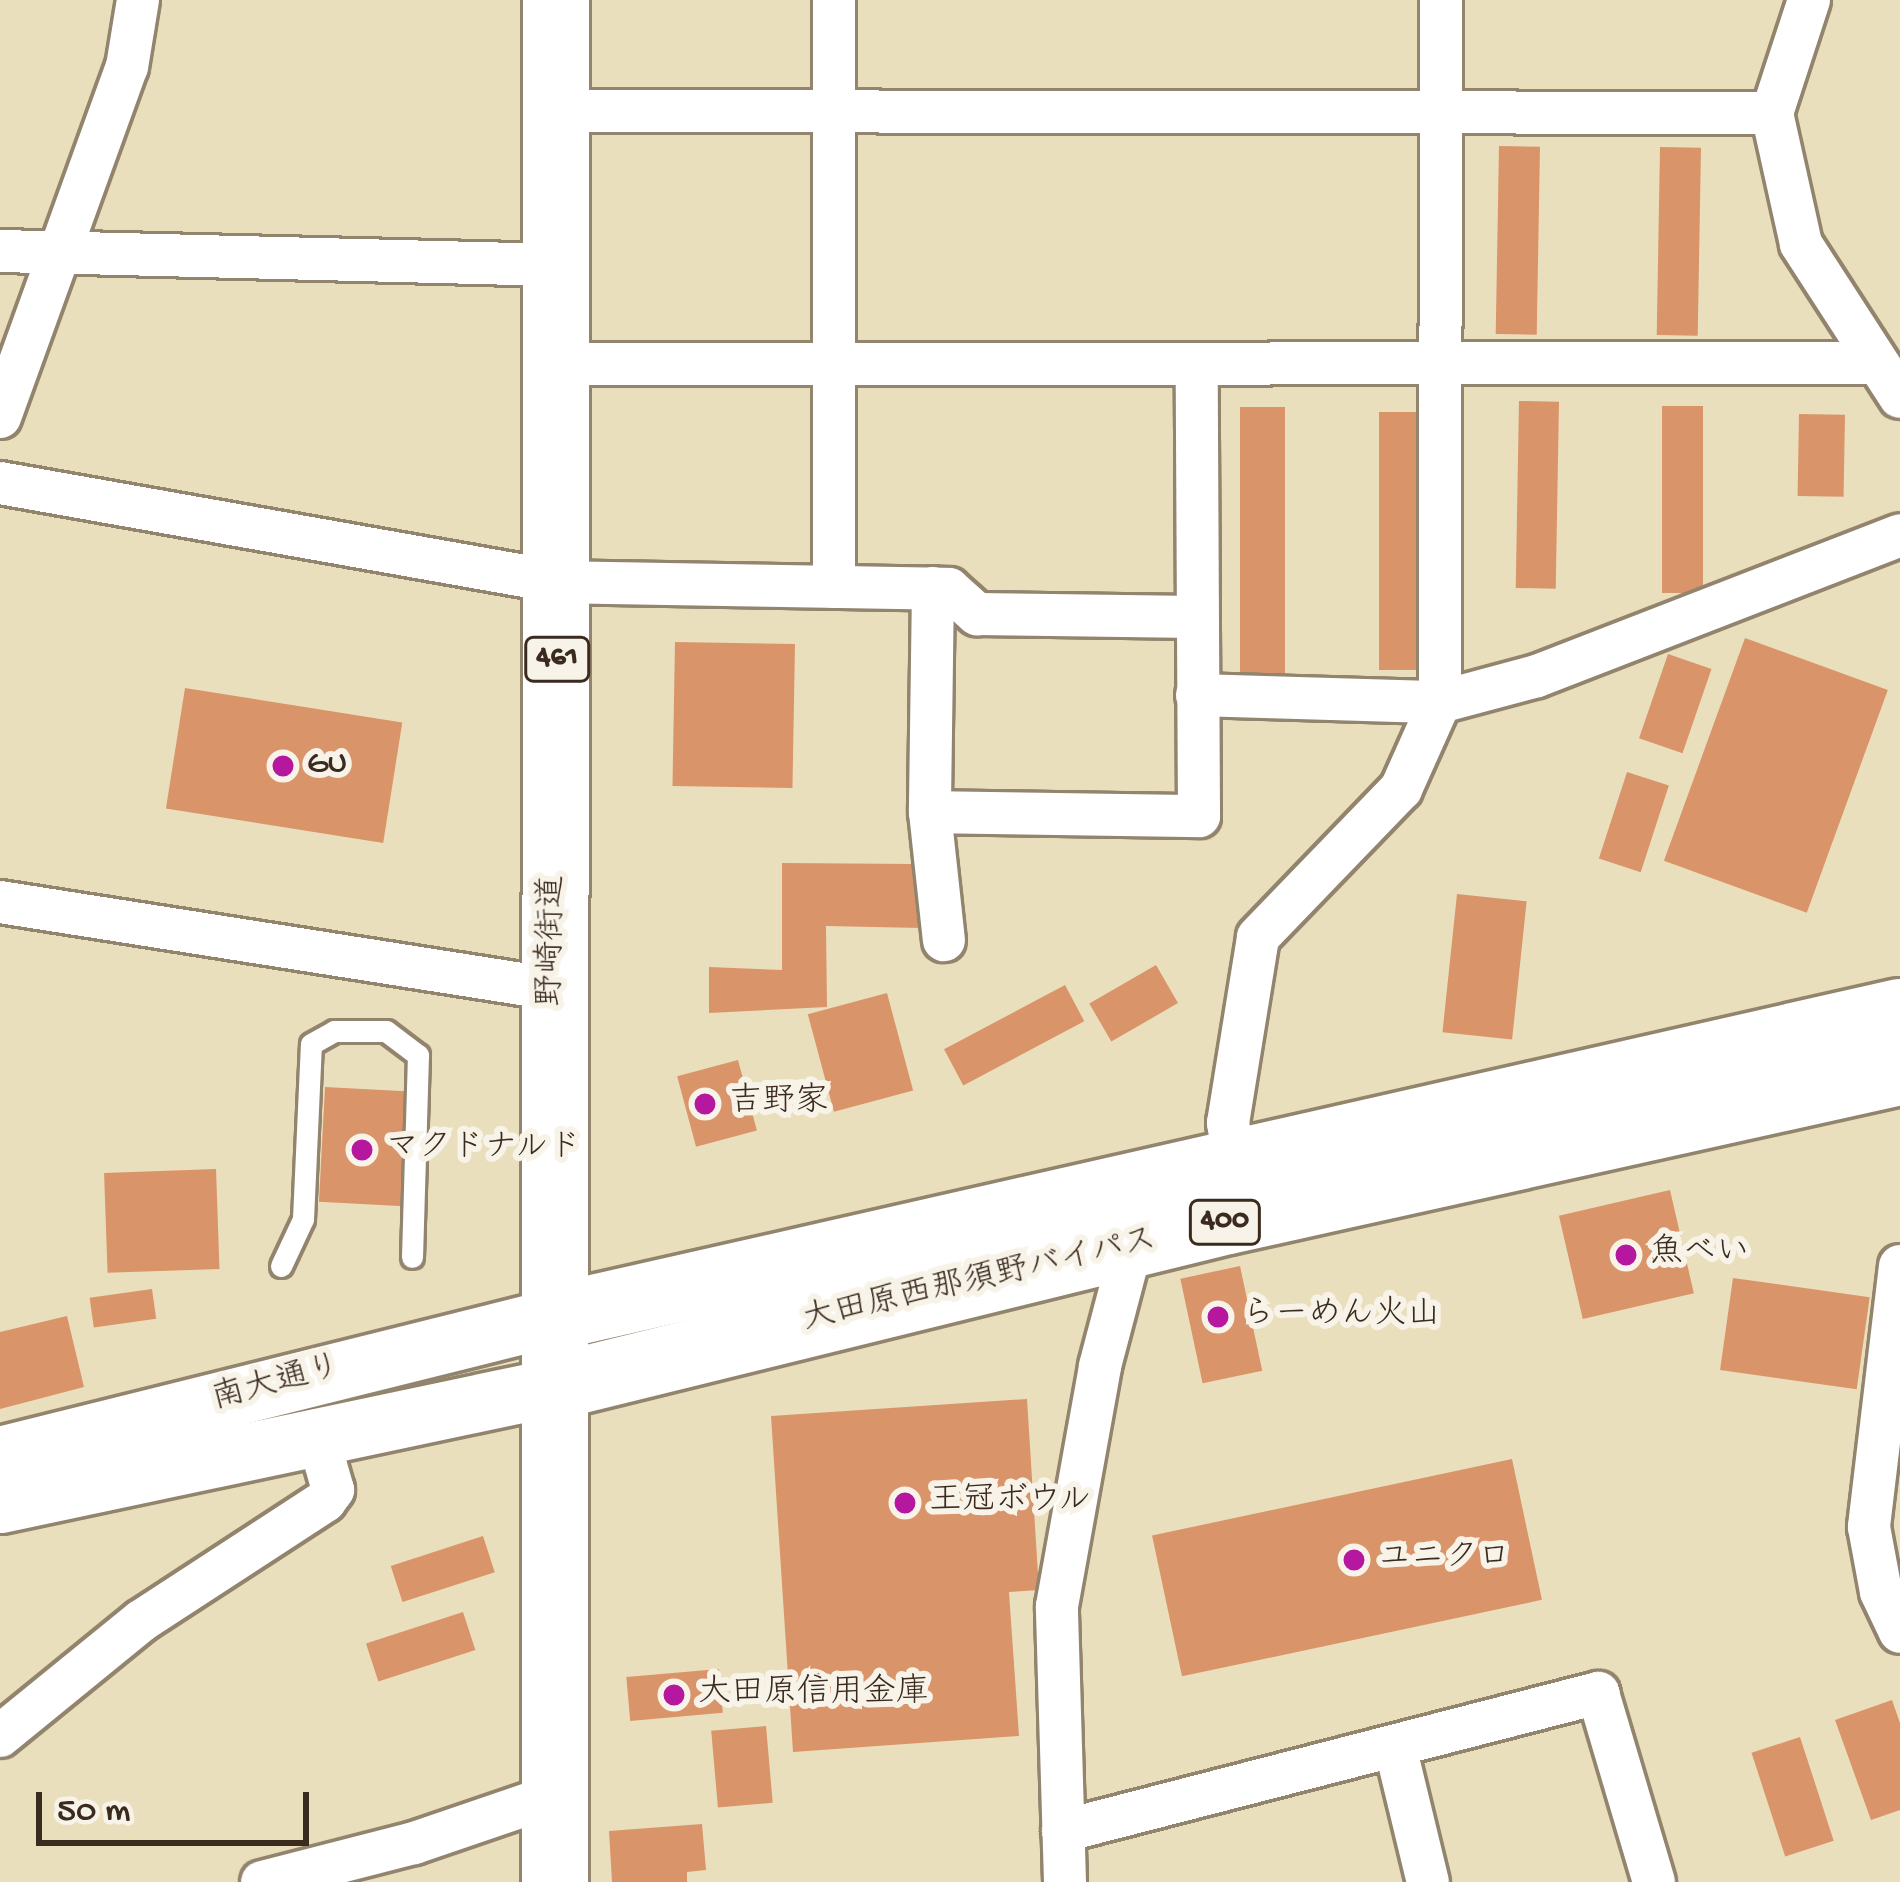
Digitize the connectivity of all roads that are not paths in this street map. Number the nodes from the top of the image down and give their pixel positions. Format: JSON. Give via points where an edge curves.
{"nodes":[{"id":1,"x":138,"y":0,"type":"edge"},
{"id":2,"x":556,"y":0,"type":"edge"},
{"id":3,"x":834,"y":0,"type":"edge"},
{"id":4,"x":1442,"y":0,"type":"edge"},
{"id":5,"x":1809,"y":0,"type":"edge"},
{"id":6,"x":834,"y":107,"type":"junction"},
{"id":7,"x":556,"y":110,"type":"junction"},
{"id":8,"x":1443,"y":112,"type":"junction"},
{"id":9,"x":1772,"y":112,"type":"junction"},
{"id":10,"x":0,"y":251,"type":"edge"},
{"id":11,"x":60,"y":251,"type":"junction"},
{"id":12,"x":558,"y":266,"type":"junction"},
{"id":13,"x":1874,"y":363,"type":"junction"},
{"id":14,"x":559,"y":364,"type":"junction"},
{"id":15,"x":833,"y":364,"type":"junction"},
{"id":16,"x":1197,"y":368,"type":"junction"},
{"id":17,"x":1440,"y":368,"type":"junction"},
{"id":18,"x":1900,"y":397,"type":"edge"},
{"id":19,"x":0,"y":417,"type":"edge"},
{"id":20,"x":0,"y":483,"type":"edge"},
{"id":21,"x":1900,"y":535,"type":"edge"},
{"id":22,"x":558,"y":582,"type":"junction"},
{"id":23,"x":834,"y":587,"type":"junction"},
{"id":24,"x":933,"y":588,"type":"junction"},
{"id":25,"x":1196,"y":616,"type":"junction"},
{"id":26,"x":1197,"y":695,"type":"junction"},
{"id":27,"x":1440,"y":703,"type":"junction"},
{"id":28,"x":930,"y":812,"type":"junction"},
{"id":29,"x":0,"y":902,"type":"edge"},
{"id":30,"x":944,"y":940,"type":"dead end"},
{"id":31,"x":553,"y":989,"type":"junction"},
{"id":32,"x":1899,"y":1028,"type":"edge"},
{"id":33,"x":1235,"y":1164,"type":"junction"},
{"id":34,"x":1131,"y":1249,"type":"junction"},
{"id":35,"x":412,"y":1257,"type":"dead end"},
{"id":36,"x":281,"y":1266,"type":"dead end"},
{"id":37,"x":1900,"y":1266,"type":"edge"},
{"id":38,"x":554,"y":1318,"type":"junction"},
{"id":39,"x":553,"y":1387,"type":"junction"},
{"id":40,"x":317,"y":1434,"type":"junction"},
{"id":41,"x":0,"y":1455,"type":"edge"},
{"id":42,"x":0,"y":1504,"type":"edge"},
{"id":43,"x":1900,"y":1633,"type":"edge"},
{"id":44,"x":0,"y":1736,"type":"edge"},
{"id":45,"x":1395,"y":1746,"type":"junction"},
{"id":46,"x":555,"y":1795,"type":"junction"},
{"id":47,"x":1063,"y":1832,"type":"junction"},
{"id":48,"x":262,"y":1882,"type":"edge"},
{"id":49,"x":555,"y":1882,"type":"edge"},
{"id":50,"x":1065,"y":1882,"type":"edge"},
{"id":51,"x":1428,"y":1882,"type":"edge"},
{"id":52,"x":1654,"y":1882,"type":"edge"}],
"edges":[{"from":1,"to":11,"type":"street","via":[[128,67]]},
{"from":2,"to":7,"type":"highway","name":"野崎街道","number":"461"},
{"from":3,"to":6,"type":"street"},
{"from":4,"to":8,"type":"street"},
{"from":5,"to":9,"type":"street"},
{"from":6,"to":7,"type":"street"},
{"from":6,"to":8,"type":"street"},
{"from":6,"to":15,"type":"street"},
{"from":7,"to":12,"type":"highway","name":"野崎街道","number":"461"},
{"from":8,"to":9,"type":"street"},
{"from":8,"to":17,"type":"street"},
{"from":9,"to":13,"type":"street","via":[[1801,244]]},
{"from":10,"to":11,"type":"street"},
{"from":11,"to":12,"type":"street"},
{"from":11,"to":19,"type":"street"},
{"from":12,"to":14,"type":"highway","name":"野崎街道","number":"461"},
{"from":13,"to":17,"type":"street"},
{"from":13,"to":18,"type":"street"},
{"from":14,"to":15,"type":"street"},
{"from":14,"to":22,"type":"highway","name":"野崎街道","number":"461"},
{"from":15,"to":16,"type":"street"},
{"from":15,"to":23,"type":"street"},
{"from":16,"to":17,"type":"street"},
{"from":16,"to":25,"type":"street"},
{"from":17,"to":27,"type":"street"},
{"from":20,"to":22,"type":"street"},
{"from":21,"to":27,"type":"street","via":[[1538,676]]},
{"from":22,"to":23,"type":"street"},
{"from":22,"to":31,"type":"highway","name":"野崎街道","number":"461"},
{"from":23,"to":24,"type":"street"},
{"from":24,"to":25,"type":"street","via":[[949,589],[976,614]]},
{"from":24,"to":28,"type":"street"},
{"from":25,"to":26,"type":"street"},
{"from":26,"to":27,"type":"street"},
{"from":26,"to":28,"type":"street","via":[[1198,816]]},
{"from":27,"to":33,"type":"street","via":[[1400,789],[1258,938],[1228,1123]]},
{"from":28,"to":30,"type":"street"},
{"from":29,"to":31,"type":"street"},
{"from":31,"to":38,"type":"highway","name":"野崎街道","number":"461"},
{"from":32,"to":33,"type":"highway","name":"大田原西那須野バイパス","number":"400"},
{"from":32,"to":34,"type":"highway","name":"大田原西那須野バイパス","number":"400"},
{"from":33,"to":38,"type":"highway","name":"大田原西那須野バイパス","number":"400"},
{"from":34,"to":39,"type":"highway","name":"大田原西那須野バイパス","number":"400"},
{"from":34,"to":47,"type":"street","via":[[1100,1366],[1057,1606]]},
{"from":35,"to":36,"type":"lane","via":[[418,1054],[386,1031],[334,1031],[310,1044],[303,1219]]},
{"from":37,"to":43,"type":"street","via":[[1869,1528],[1881,1592]]},
{"from":38,"to":39,"type":"highway","name":"野崎街道"},
{"from":38,"to":41,"type":"street","name":"南大通り"},
{"from":39,"to":40,"type":"street","name":"南大通り"},
{"from":39,"to":46,"type":"highway","name":"野崎街道"},
{"from":40,"to":42,"type":"street","name":"南大通り"},
{"from":40,"to":44,"type":"street","via":[[333,1490],[325,1501],[141,1621]]},
{"from":45,"to":47,"type":"street"},
{"from":45,"to":51,"type":"street"},
{"from":45,"to":52,"type":"street","via":[[1598,1693]]},
{"from":46,"to":48,"type":"street"},
{"from":46,"to":49,"type":"highway","name":"野崎街道"},
{"from":47,"to":50,"type":"street"}]}
